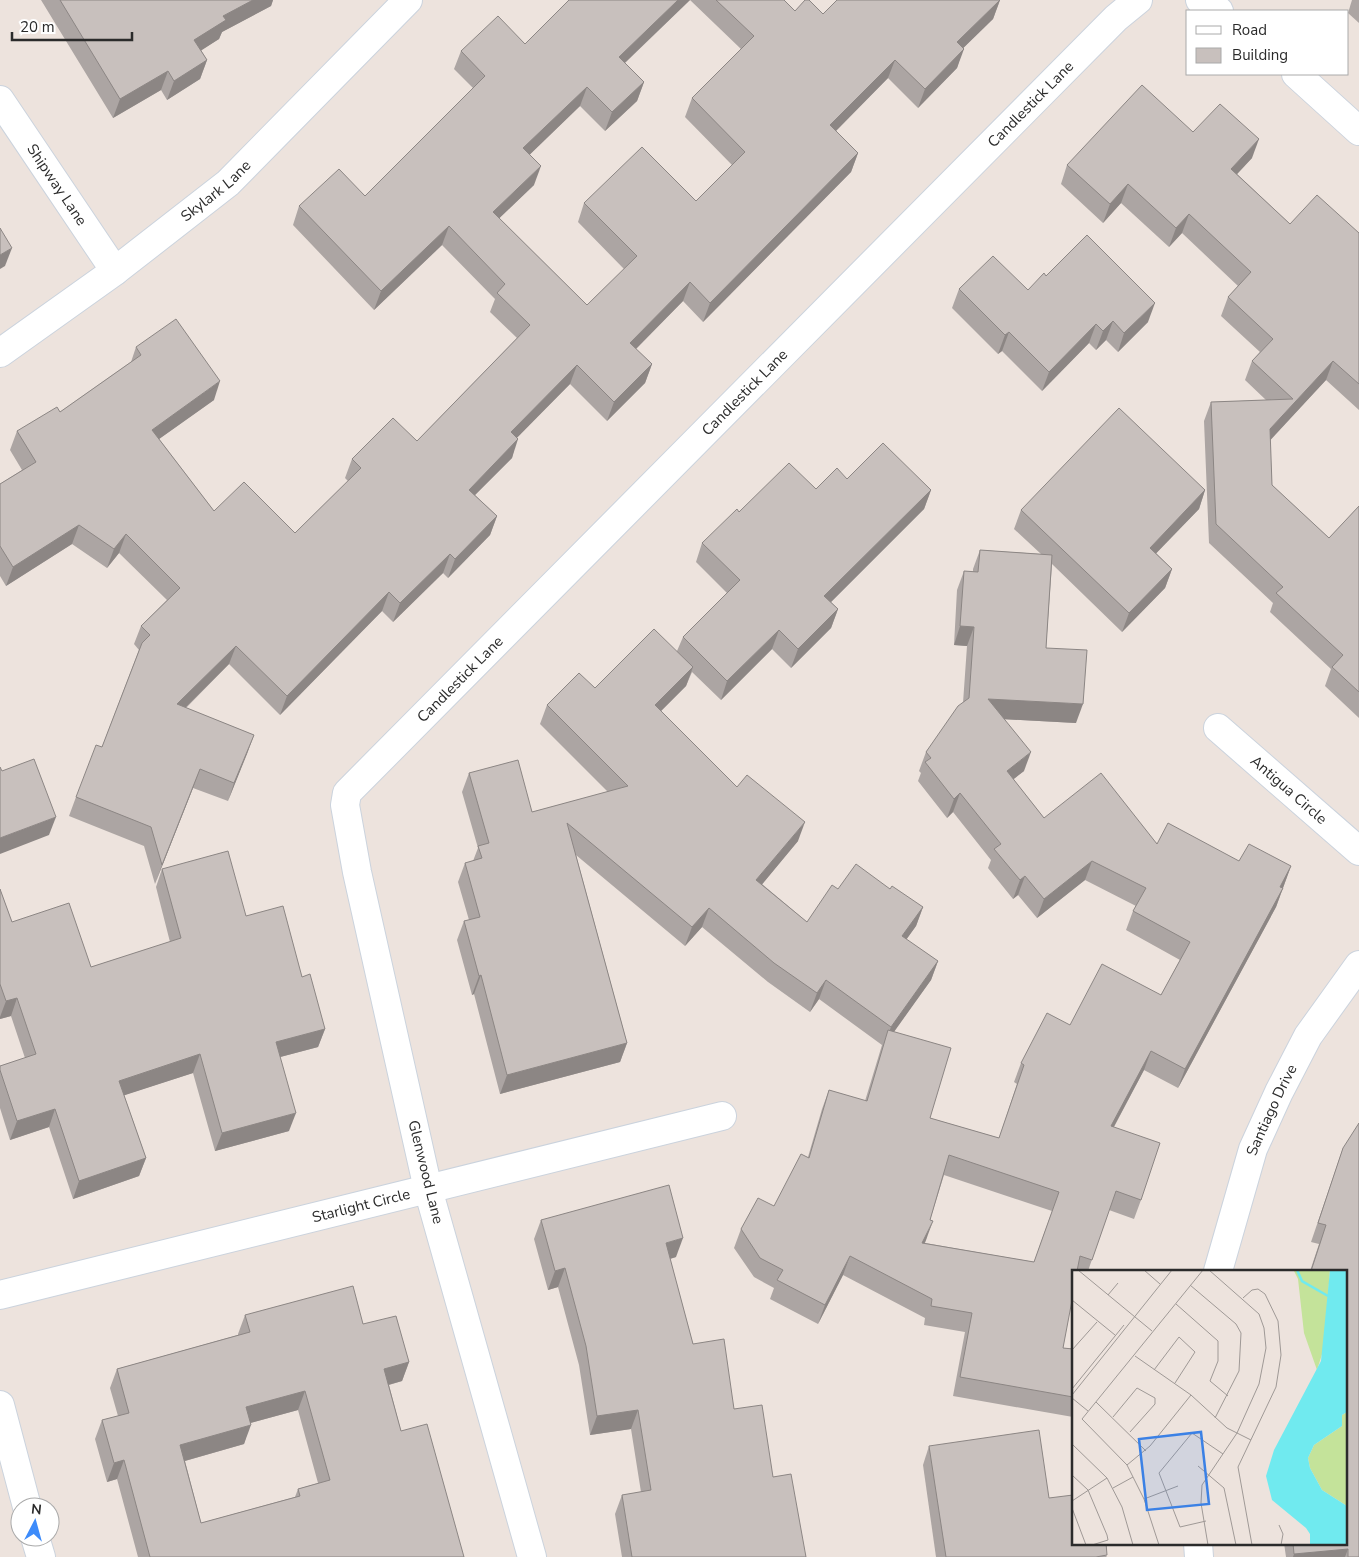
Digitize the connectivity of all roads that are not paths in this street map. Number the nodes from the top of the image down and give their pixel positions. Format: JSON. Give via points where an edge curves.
{"nodes":[{"id":1,"x":408,"y":0,"type":"edge"},
{"id":2,"x":1138,"y":0,"type":"edge"},
{"id":3,"x":1200,"y":0,"type":"edge"},
{"id":4,"x":1216,"y":10,"type":"edge"},
{"id":5,"x":1297,"y":75,"type":"edge"},
{"id":6,"x":0,"y":100,"type":"edge"},
{"id":7,"x":1359,"y":131,"type":"edge"},
{"id":8,"x":114,"y":271,"type":"junction"},
{"id":9,"x":0,"y":353,"type":"edge"},
{"id":10,"x":1218,"y":728,"type":"dead end"},
{"id":11,"x":353,"y":785,"type":"joint"},
{"id":12,"x":1359,"y":851,"type":"edge"},
{"id":13,"x":1359,"y":965,"type":"edge"},
{"id":14,"x":722,"y":1116,"type":"dead end"},
{"id":15,"x":428,"y":1189,"type":"junction"},
{"id":16,"x":1218,"y":1270,"type":"edge"},
{"id":17,"x":0,"y":1295,"type":"edge"},
{"id":18,"x":0,"y":1405,"type":"edge"},
{"id":19,"x":24,"y":1497,"type":"edge"},
{"id":20,"x":1198,"y":1544,"type":"edge"},
{"id":21,"x":532,"y":1557,"type":"edge"},
{"id":22,"x":1199,"y":1557,"type":"edge"}],
"edges":[{"from":1,"to":8,"type":"street","name":"Skylark Lane","via":[[228,183]]},
{"from":2,"to":11,"type":"street","name":"Candlestick Lane","via":[[1116,18]]},
{"from":3,"to":4,"type":"street"},
{"from":5,"to":7,"type":"street"},
{"from":6,"to":8,"type":"street","name":"Shipway Lane"},
{"from":8,"to":9,"type":"street","name":"Skylark Lane"},
{"from":10,"to":12,"type":"street","name":"Antigua Circle"},
{"from":11,"to":15,"type":"street","name":"Glenwood Lane","via":[[346,793],[347,818]]},
{"from":13,"to":16,"type":"street","name":"Santiago Drive","via":[[1308,1036],[1279,1092],[1253,1149]]},
{"from":14,"to":15,"type":"street","name":"Starlight Circle"},
{"from":15,"to":17,"type":"street","name":"Starlight Circle"},
{"from":15,"to":21,"type":"street","name":"Glenwood Lane"},
{"from":18,"to":19,"type":"street"},
{"from":20,"to":22,"type":"street"}]}
